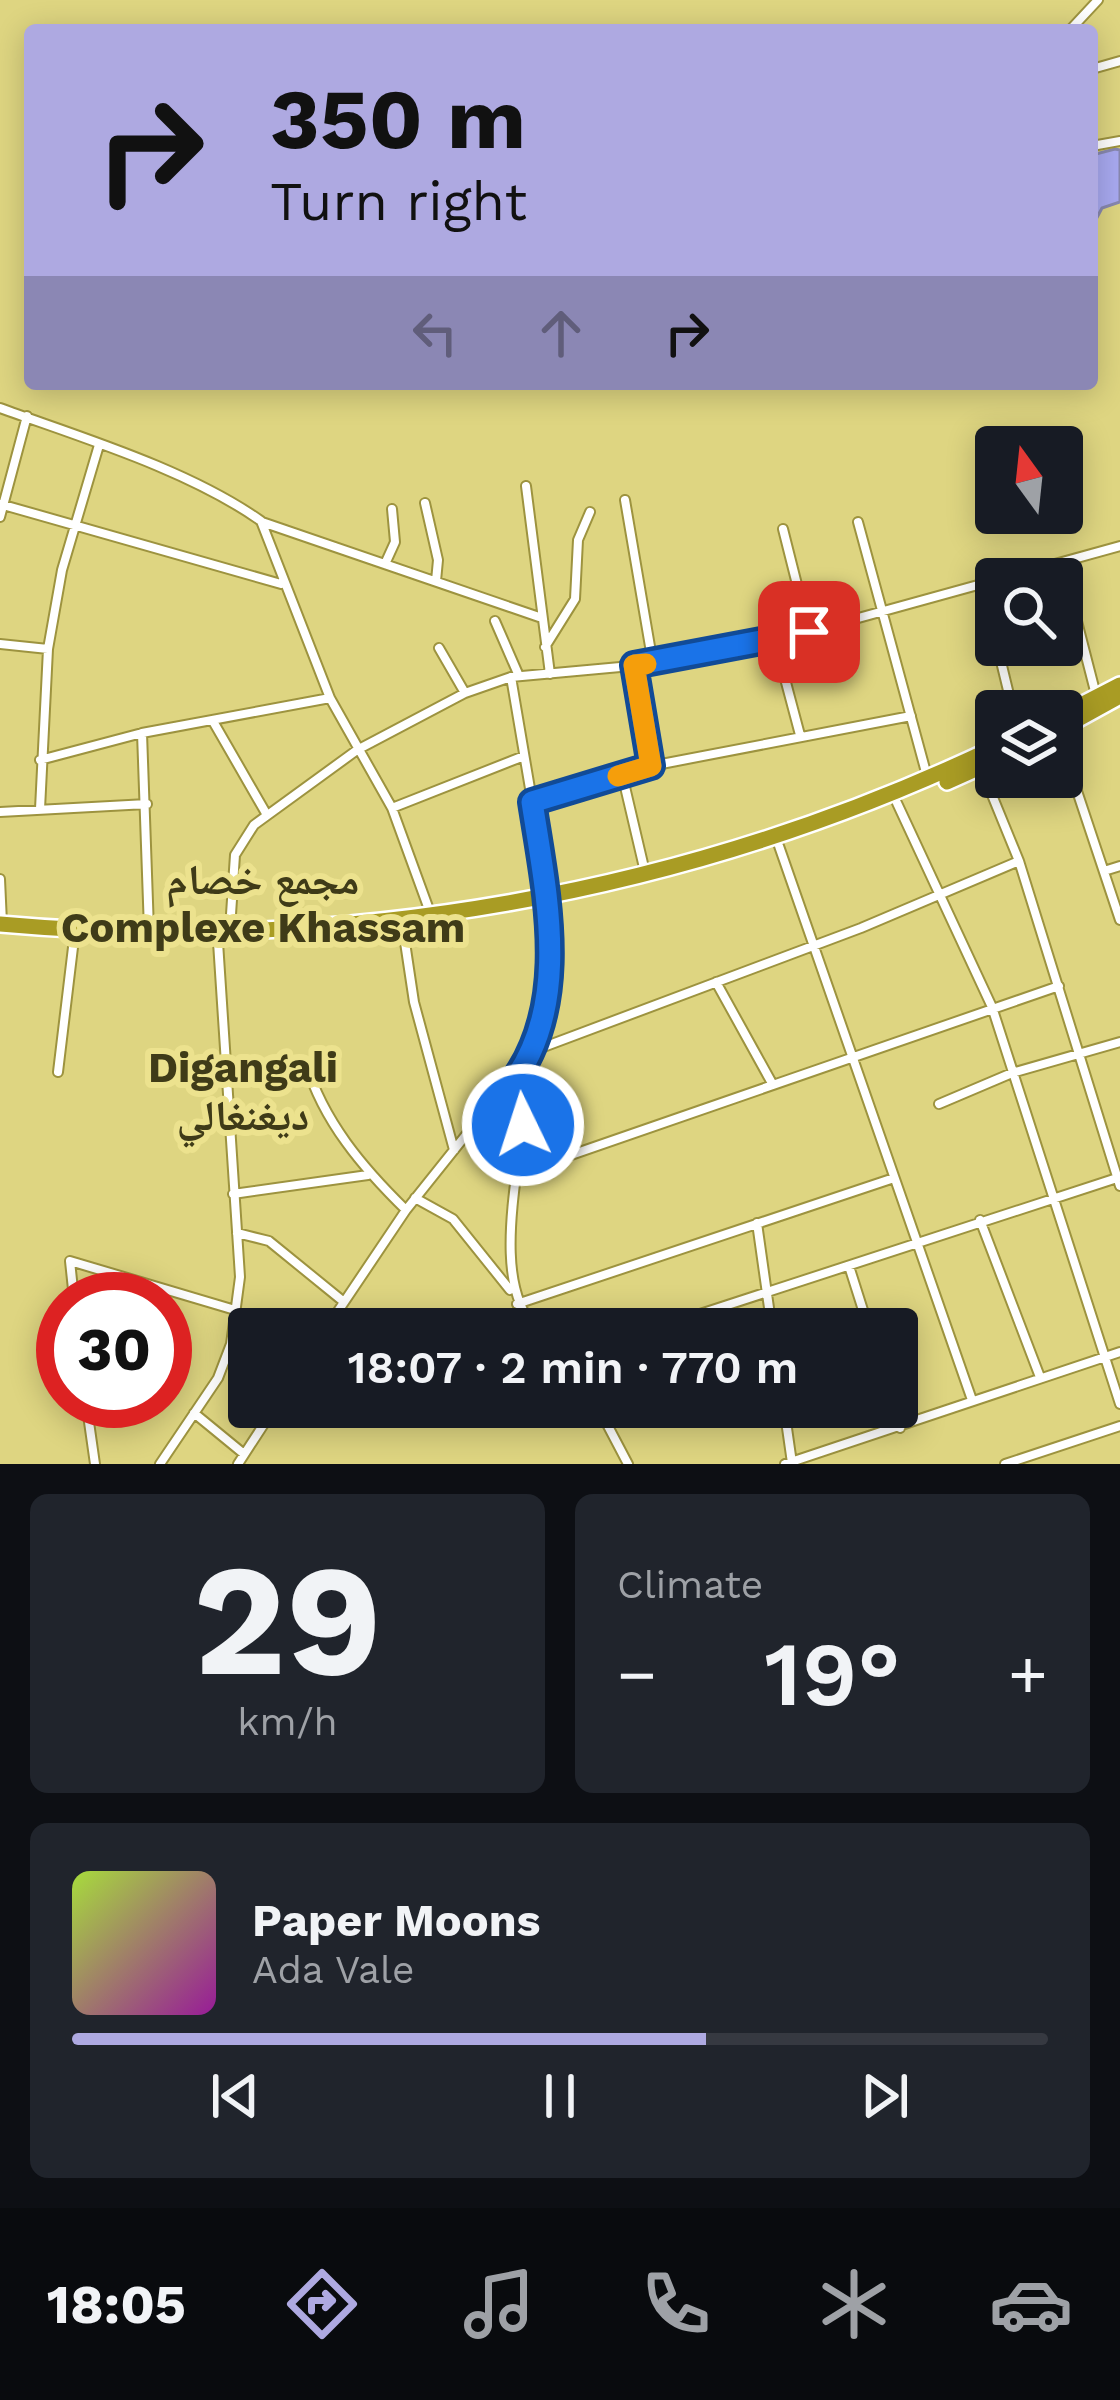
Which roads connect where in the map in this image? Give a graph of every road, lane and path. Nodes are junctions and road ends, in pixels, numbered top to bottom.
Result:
1 (1098, 0) edge
2 (1076, 24) edge
3 (0, 408) edge
4 (27, 416) junction
5 (99, 445) junction
6 (526, 486) dead end
7 (625, 500) dead end
8 (425, 503) dead end
9 (2, 504) edge
10 (392, 509) dead end
11 (590, 512) dead end
12 (0, 517) edge
13 (261, 521) junction
14 (75, 522) junction
15 (858, 523) dead end
16 (783, 529) dead end
17 (1120, 546) edge
18 (1076, 558) edge
19 (385, 564) junction
20 (436, 581) junction
21 (281, 584) junction
22 (975, 586) edge
23 (884, 612) junction
24 (539, 616) junction
25 (496, 621) dead end
26 (809, 632) junction
27 (775, 641) junction
28 (0, 644) edge
29 (1083, 644) edge
30 (439, 648) dead end
31 (48, 649) junction
32 (544, 649) junction
33 (653, 664) junction
34 (634, 665) junction
35 (550, 675) junction
36 (515, 677) junction
37 (1120, 685) edge
38 (465, 693) junction
39 (1120, 696) edge
40 (330, 698) junction
41 (1097, 698) junction
42 (1083, 705) edge
43 (910, 716) junction
44 (1083, 716) edge
45 (214, 723) junction
46 (142, 734) junction
47 (800, 735) junction
48 (357, 750) junction
49 (524, 756) junction
50 (975, 757) edge
51 (40, 760) junction
52 (651, 766) junction
53 (975, 769) edge
54 (622, 774) junction
55 (928, 780) junction
56 (999, 798) edge
57 (1079, 798) edge
58 (532, 802) junction
59 (897, 803) junction
60 (147, 804) junction
61 (392, 808) junction
62 (40, 809) junction
63 (0, 812) edge
64 (267, 815) junction
65 (779, 846) junction
66 (1019, 861) junction
67 (1120, 866) edge
68 (1104, 871) junction
69 (646, 874) junction
70 (0, 879) edge
71 (940, 896) junction
72 (549, 902) junction
73 (432, 916) junction
74 (1120, 920) edge
75 (1, 928) edge
76 (403, 929) junction
77 (149, 932) junction
78 (224, 936) junction
79 (74, 939) junction
80 (813, 946) junction
81 (716, 982) junction
82 (1059, 986) junction
83 (992, 1007) junction
84 (1120, 1042) edge
85 (533, 1051) junction
86 (1082, 1055) junction
87 (852, 1057) junction
88 (306, 1063) dead end
89 (58, 1072) dead end
90 (1012, 1073) junction
91 (773, 1085) junction
92 (509, 1087) junction
93 (939, 1104) dead end
94 (454, 1151) junction
95 (519, 1173) junction
96 (369, 1175) junction
97 (895, 1178) junction
98 (1119, 1182) edge
99 (233, 1194) junction
100 (415, 1198) junction
101 (1051, 1198) junction
102 (406, 1210) junction
103 (980, 1220) junction
104 (757, 1223) junction
105 (236, 1233) junction
106 (919, 1241) junction
107 (849, 1266) junction
108 (71, 1272) edge
109 (107, 1272) edge
110 (511, 1291) junction
111 (767, 1295) junction
112 (192, 1297) edge
113 (344, 1301) junction
114 (517, 1304) junction
115 (229, 1308) edge
116 (236, 1308) edge
117 (340, 1308) edge
118 (520, 1308) edge
119 (724, 1308) edge
120 (769, 1308) edge
121 (862, 1308) edge
122 (228, 1340) edge
123 (1120, 1352) edge
124 (1104, 1356) junction
125 (1040, 1377) junction
126 (972, 1400) junction
127 (1120, 1403) edge
128 (194, 1413) junction
129 (918, 1420) edge
130 (1120, 1426) edge
131 (90, 1428) edge
132 (261, 1428) edge
133 (609, 1428) edge
134 (786, 1428) edge
135 (897, 1428) edge
136 (244, 1454) junction
137 (790, 1463) edge
138 (95, 1464) edge
139 (160, 1464) edge
140 (238, 1464) edge
141 (628, 1464) edge
142 (1005, 1464) edge

1 - 2 street
3 - 4 street
4 - 5 street
4 - 9 street
5 - 13 street
5 - 14 street
6 - 24 street
7 - 33 street
8 - 20 street
9 - 12 street
9 - 14 street
10 - 19 street
11 - 32 street
13 - 19 street
13 - 21 street
14 - 21 street
14 - 31 street
15 - 23 street
16 - 26 street
17 - 18 street
19 - 20 street
20 - 24 street
21 - 40 street
22 - 23 street
23 - 26 street
23 - 43 street
24 - 32 street
25 - 36 street
26 - 27 street
27 - 33 street
27 - 47 street
28 - 31 street
29 - 41 street
30 - 38 street
31 - 51 street
32 - 35 street
33 - 34 street
34 - 35 street
34 - 52 street
35 - 36 street
36 - 38 street
36 - 49 street
37 - 41 highway
38 - 48 street
39 - 44 highway
40 - 45 street
40 - 48 street
41 - 42 highway
43 - 47 street
43 - 55 street
45 - 46 street
45 - 64 street
46 - 51 street
46 - 60 street
47 - 52 street
48 - 61 street
48 - 64 street
49 - 58 street
49 - 61 street
50 - 55 highway
51 - 62 street
52 - 54 street
53 - 59 highway
54 - 58 street
54 - 69 street
55 - 69 highway
56 - 66 street
57 - 68 street
58 - 72 street
59 - 65 highway
59 - 71 street
60 - 62 street
60 - 77 street
61 - 73 street
62 - 63 street
64 - 78 street
65 - 72 highway
65 - 80 street
66 - 71 street
66 - 82 street
67 - 68 street
68 - 74 street
69 - 72 highway
70 - 75 street
71 - 80 street
71 - 83 street
72 - 73 highway
72 - 76 highway
72 - 85 street
73 - 78 highway
75 - 77 highway
75 - 79 highway
76 - 78 highway
76 - 94 street
77 - 78 highway
78 - 79 highway
78 - 99 street
79 - 89 street
80 - 81 street
80 - 87 street
81 - 85 street
81 - 91 street
82 - 83 street
82 - 86 street
83 - 87 street
83 - 90 street
84 - 86 street
85 - 92 street
86 - 90 street
86 - 98 street
87 - 91 street
87 - 97 street
88 - 96 street
90 - 93 street
90 - 101 street
91 - 95 street
92 - 94 street
92 - 95 street
94 - 100 street
95 - 110 street
96 - 99 street
96 - 102 street
97 - 104 street
97 - 106 street
98 - 101 street
99 - 105 street
100 - 102 street
100 - 110 street
101 - 103 street
101 - 124 street
102 - 113 street
103 - 106 street
103 - 125 street
104 - 111 street
104 - 114 street
105 - 113 street
105 - 116 street
106 - 107 street
106 - 126 street
107 - 111 street
107 - 121 street
108 - 109 street
110 - 114 street
111 - 119 street
111 - 120 street
112 - 115 street
113 - 117 street
114 - 118 street
122 - 128 street
123 - 124 street
124 - 125 street
124 - 127 street
125 - 126 street
126 - 129 street
128 - 136 street
128 - 139 street
130 - 142 street
131 - 138 street
132 - 136 street
133 - 141 street
134 - 137 street
135 - 137 street
136 - 140 street

